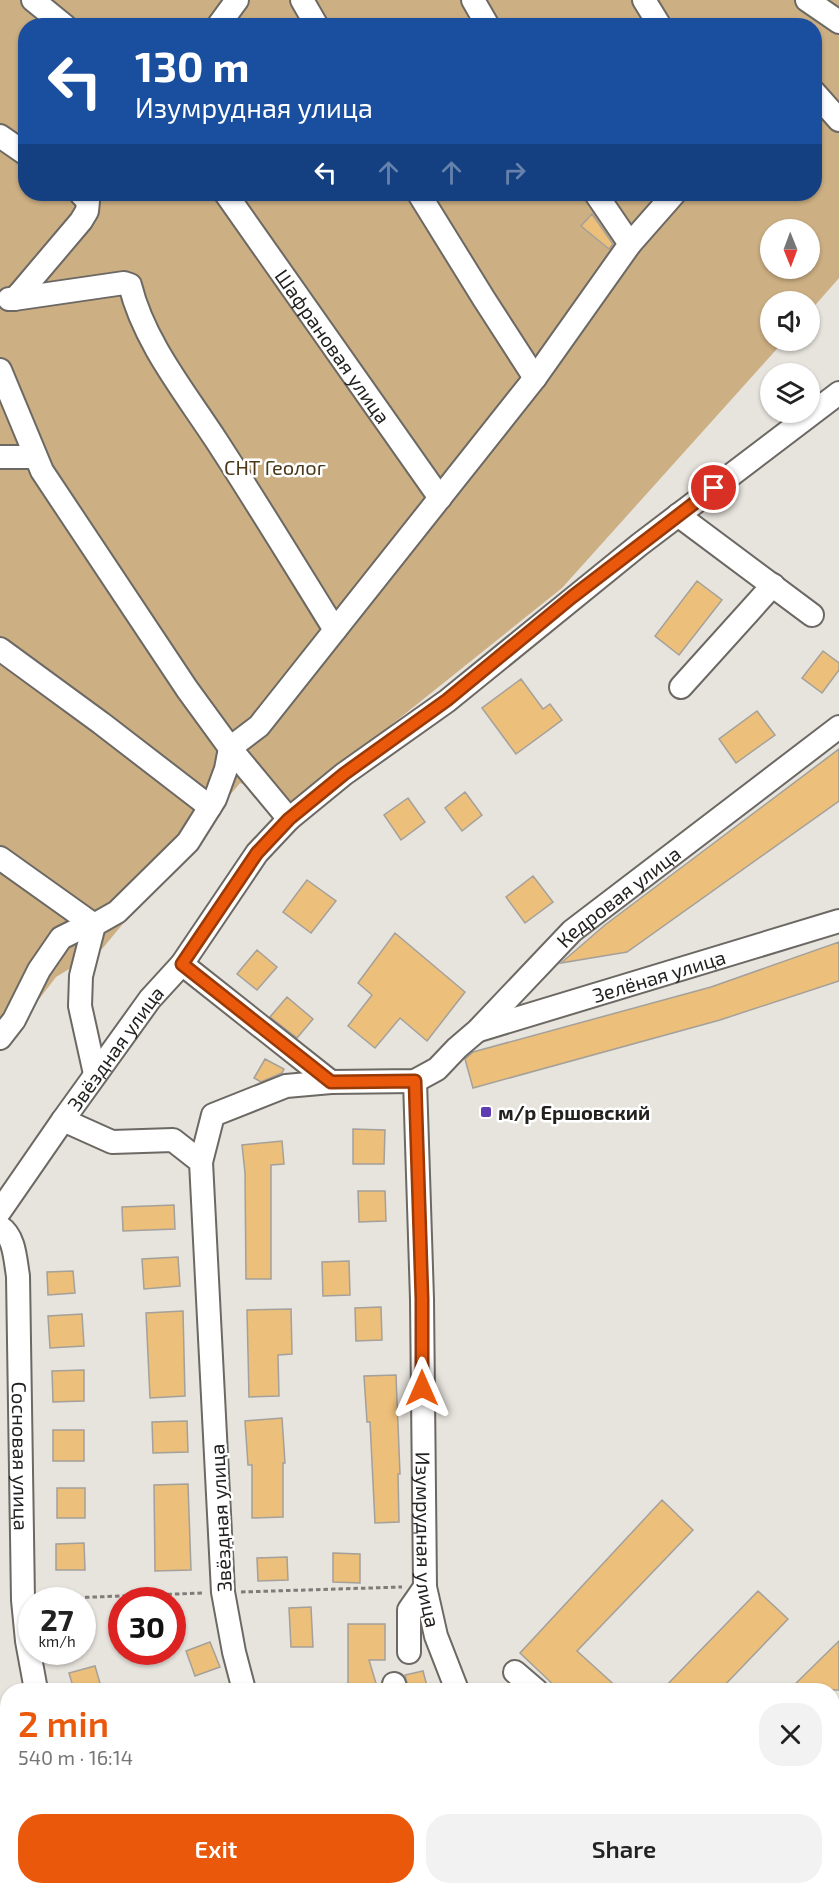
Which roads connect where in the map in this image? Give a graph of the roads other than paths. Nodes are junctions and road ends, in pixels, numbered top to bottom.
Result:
1 (33, 0) edge
2 (302, 0) edge
3 (473, 0) edge
4 (644, 0) edge
5 (55, 18) edge
6 (312, 18) edge
7 (483, 18) edge
8 (655, 18) edge
9 (822, 101) edge
10 (839, 120) edge
11 (0, 136) edge
12 (18, 148) edge
13 (88, 201) edge
14 (231, 201) edge
15 (423, 201) edge
16 (601, 201) edge
17 (668, 201) edge
18 (630, 244) junction
19 (7, 299) edge
20 (0, 370) edge
21 (535, 378) junction
22 (839, 393) edge
23 (0, 457) edge
24 (35, 457) junction
25 (440, 498) junction
26 (678, 515) junction
27 (773, 585) junction
28 (812, 615) dead end
29 (335, 630) junction
30 (0, 649) edge
31 (681, 687) dead end
32 (839, 727) edge
33 (230, 748) junction
34 (210, 807) junction
35 (289, 819) junction
36 (0, 858) edge
37 (839, 921) edge
38 (94, 925) junction
39 (182, 964) junction
40 (478, 1030) junction
41 (0, 1038) edge
42 (95, 1074) junction
43 (415, 1081) junction
44 (331, 1082) junction
45 (63, 1120) junction
46 (201, 1162) junction
47 (0, 1211) edge
48 (0, 1227) edge
49 (425, 1587) junction
50 (409, 1652) dead end
51 (515, 1672) dead end
52 (35, 1683) edge
53 (242, 1683) edge
54 (454, 1683) edge
55 (528, 1683) edge

1 - 5 street
2 - 6 street
3 - 7 street
4 - 8 street
9 - 10 street
11 - 12 street
13 - 19 street
14 - 25 street, Шафрановая улица
15 - 21 street
16 - 18 street
17 - 18 street
18 - 21 street
19 - 29 street
20 - 24 street
21 - 25 street
22 - 26 street, Звёздная улица
23 - 24 street
24 - 33 street
25 - 29 street
26 - 27 street
26 - 35 street, Звёздная улица
27 - 28 street
27 - 31 street
29 - 33 street
30 - 34 street
32 - 40 street, Кедровая улица
33 - 34 street
33 - 35 street
34 - 38 street
35 - 39 street, Звёздная улица
36 - 38 street
37 - 40 street, Зелёная улица
38 - 41 street
38 - 42 street
39 - 42 street, Звёздная улица
39 - 44 street
40 - 43 street, Кедровая улица
42 - 45 street, Звёздная улица
43 - 44 street
43 - 49 street, Изумрудная улица
44 - 46 street
45 - 46 street, Звёздная улица
45 - 47 street
46 - 53 street, Звёздная улица
48 - 52 street, Сосновая улица
49 - 50 street
49 - 54 street, Изумрудная улица
51 - 55 street

